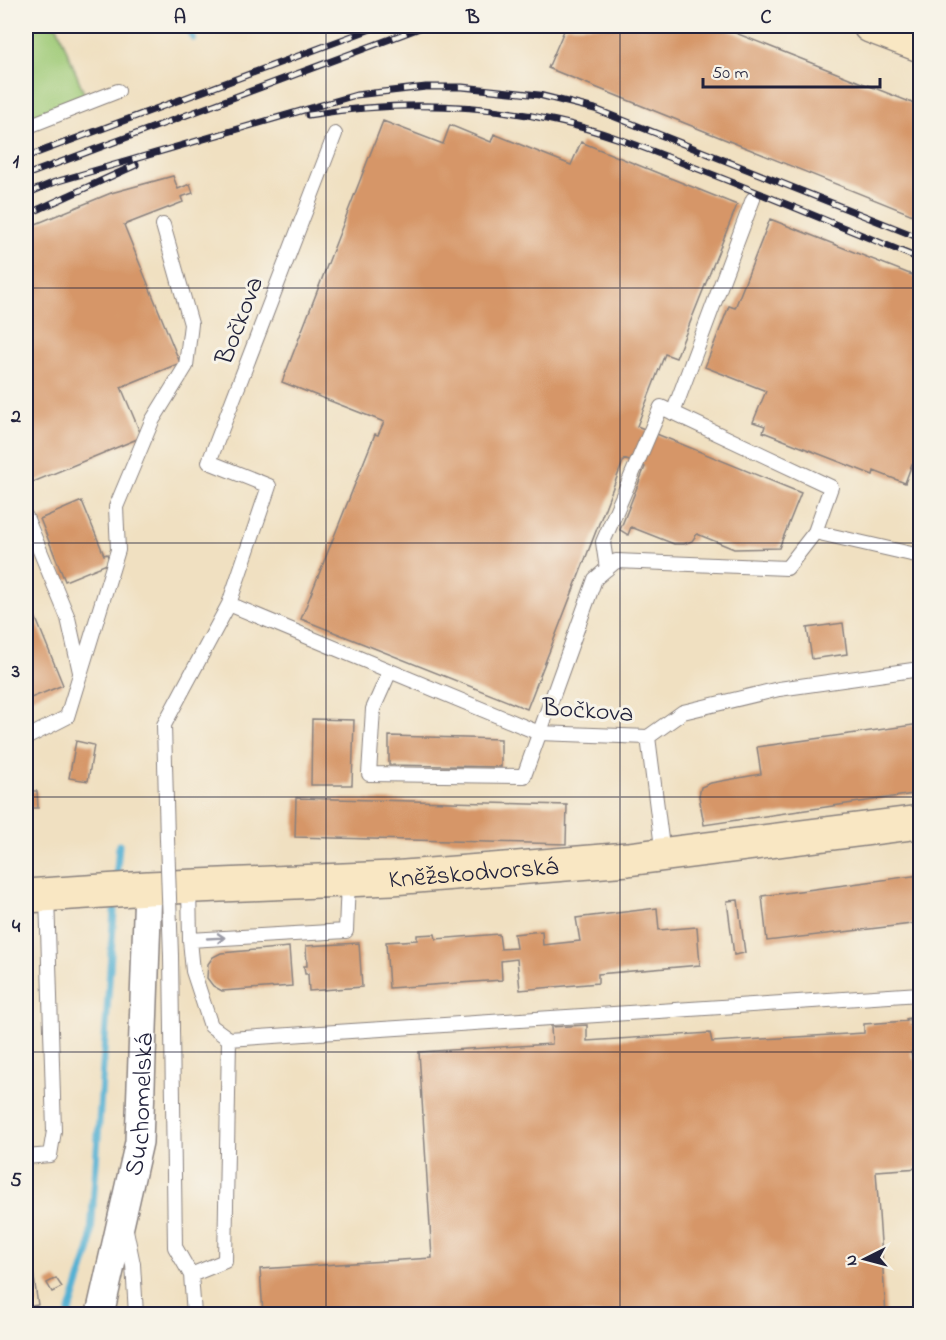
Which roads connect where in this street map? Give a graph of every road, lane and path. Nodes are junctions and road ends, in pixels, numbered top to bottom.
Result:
1 (870, 26) edge
2 (921, 45) edge
3 (118, 91) dead end
4 (26, 127) edge
5 (334, 135) dead end
6 (753, 199) dead end
7 (163, 225) dead end
8 (673, 413) junction
9 (26, 517) edge
10 (815, 532) junction
11 (921, 556) edge
12 (607, 569) junction
13 (229, 604) junction
14 (921, 669) edge
15 (390, 671) junction
16 (80, 674) junction
17 (539, 733) junction
18 (648, 737) junction
19 (26, 738) edge
20 (921, 822) edge
21 (663, 855) junction
22 (348, 880) junction
23 (189, 886) junction
24 (123, 890) junction
25 (37, 895) edge
26 (190, 940) junction
27 (921, 994) edge
28 (229, 1039) junction
29 (26, 1156) edge
30 (122, 1217) junction
31 (191, 1275) junction
32 (100, 1314) edge
33 (136, 1314) edge
34 (194, 1314) edge

1 - 2 street
3 - 4 lane
5 - 13 lane, Bočkova
6 - 8 lane
7 - 16 lane
8 - 10 lane
8 - 12 lane
9 - 16 lane
10 - 11 lane
10 - 12 lane
12 - 17 lane
13 - 15 lane, Bočkova
13 - 31 lane, bridge
14 - 18 lane, Bočkova
15 - 17 lane, Bočkova
15 - 17 lane
16 - 19 lane
17 - 18 lane, Bočkova
18 - 21 lane
20 - 21 street, Kněžskodvorská
21 - 22 street, Kněžskodvorská
22 - 23 street, Kněžskodvorská
26 -> 22 lane
23 - 24 street, Kněžskodvorská
23 - 26 lane
24 - 25 street, Kněžskodvorská
24 - 30 street, Suchomelská
25 - 29 lane
26 - 28 lane
27 - 28 lane
28 - 31 lane
30 - 32 street, Suchomelská
30 - 33 lane
31 - 34 lane

